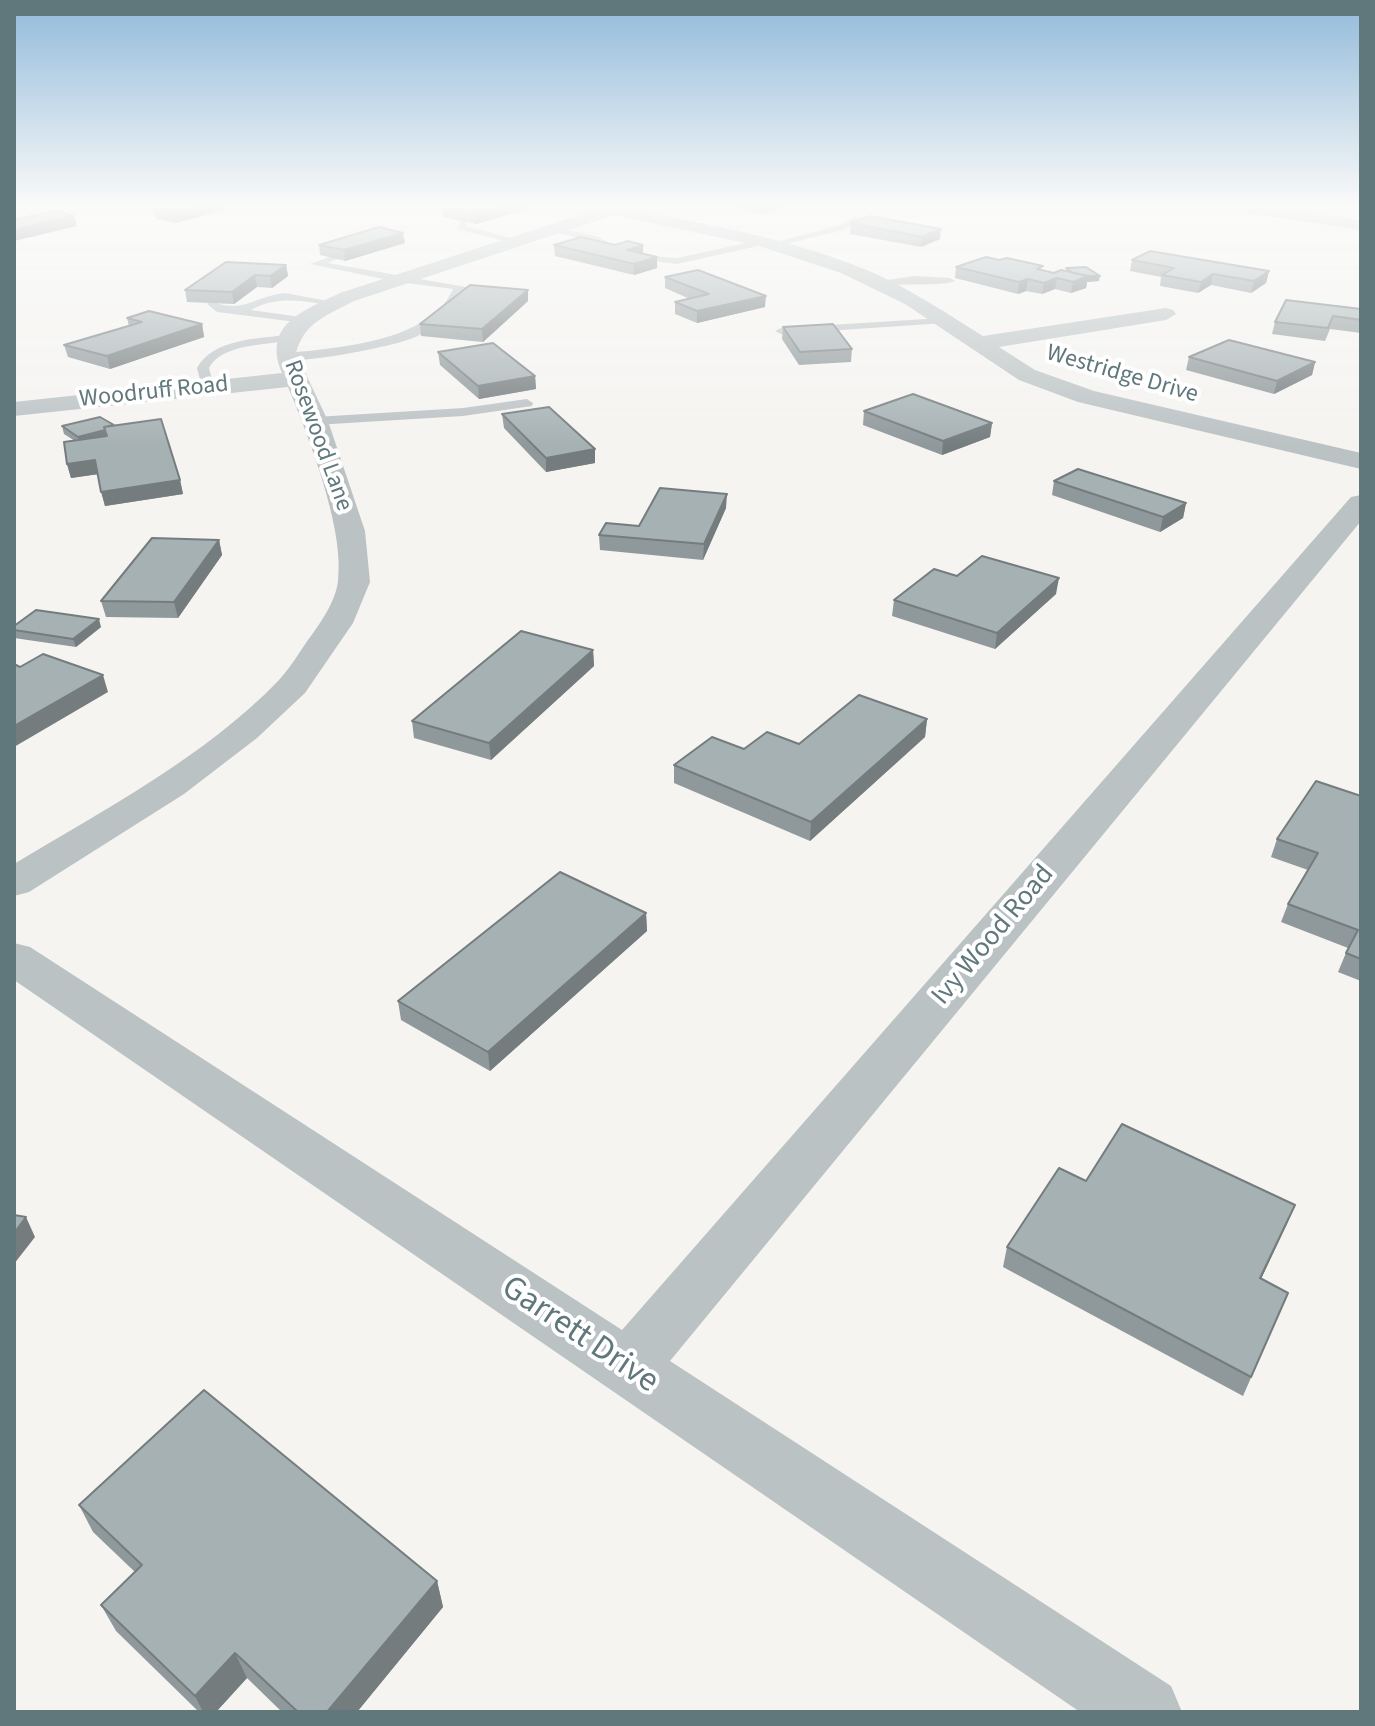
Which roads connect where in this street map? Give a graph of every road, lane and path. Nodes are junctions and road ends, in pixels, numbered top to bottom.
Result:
1 (380, 286) edge
2 (449, 286) edge
3 (884, 286) edge
4 (459, 287) junction
5 (486, 291) edge
6 (333, 303) junction
7 (212, 304) edge
8 (240, 312) junction
9 (1166, 314) dead end
10 (942, 321) junction
11 (781, 331) edge
12 (977, 344) junction
13 (293, 349) junction
14 (208, 387) junction
15 (527, 403) edge
16 (14, 409) edge
17 (315, 421) junction
18 (1361, 461) edge
19 (1361, 503) edge
20 (14, 883) edge
21 (14, 958) edge
22 (627, 1368) junction
23 (1145, 1712) edge

1 - 6 street, Rosewood Lane
2 - 4 lane
3 - 10 street, Westridge Drive
4 - 5 lane
4 - 13 lane
6 - 8 lane
6 - 13 street, Rosewood Lane
7 - 8 lane
8 - 13 lane
9 - 12 street
10 - 11 lane
10 - 12 street, Westridge Drive
12 - 18 street, Westridge Drive
13 - 14 street, Woodruff Road
13 - 14 lane
13 - 17 street, Rosewood Lane
14 - 16 street, Woodruff Road
15 - 17 lane
17 - 20 street, Rosewood Lane
19 - 22 street, Ivy Wood Road
21 - 22 street, Garrett Drive
22 - 23 street, Garrett Drive

